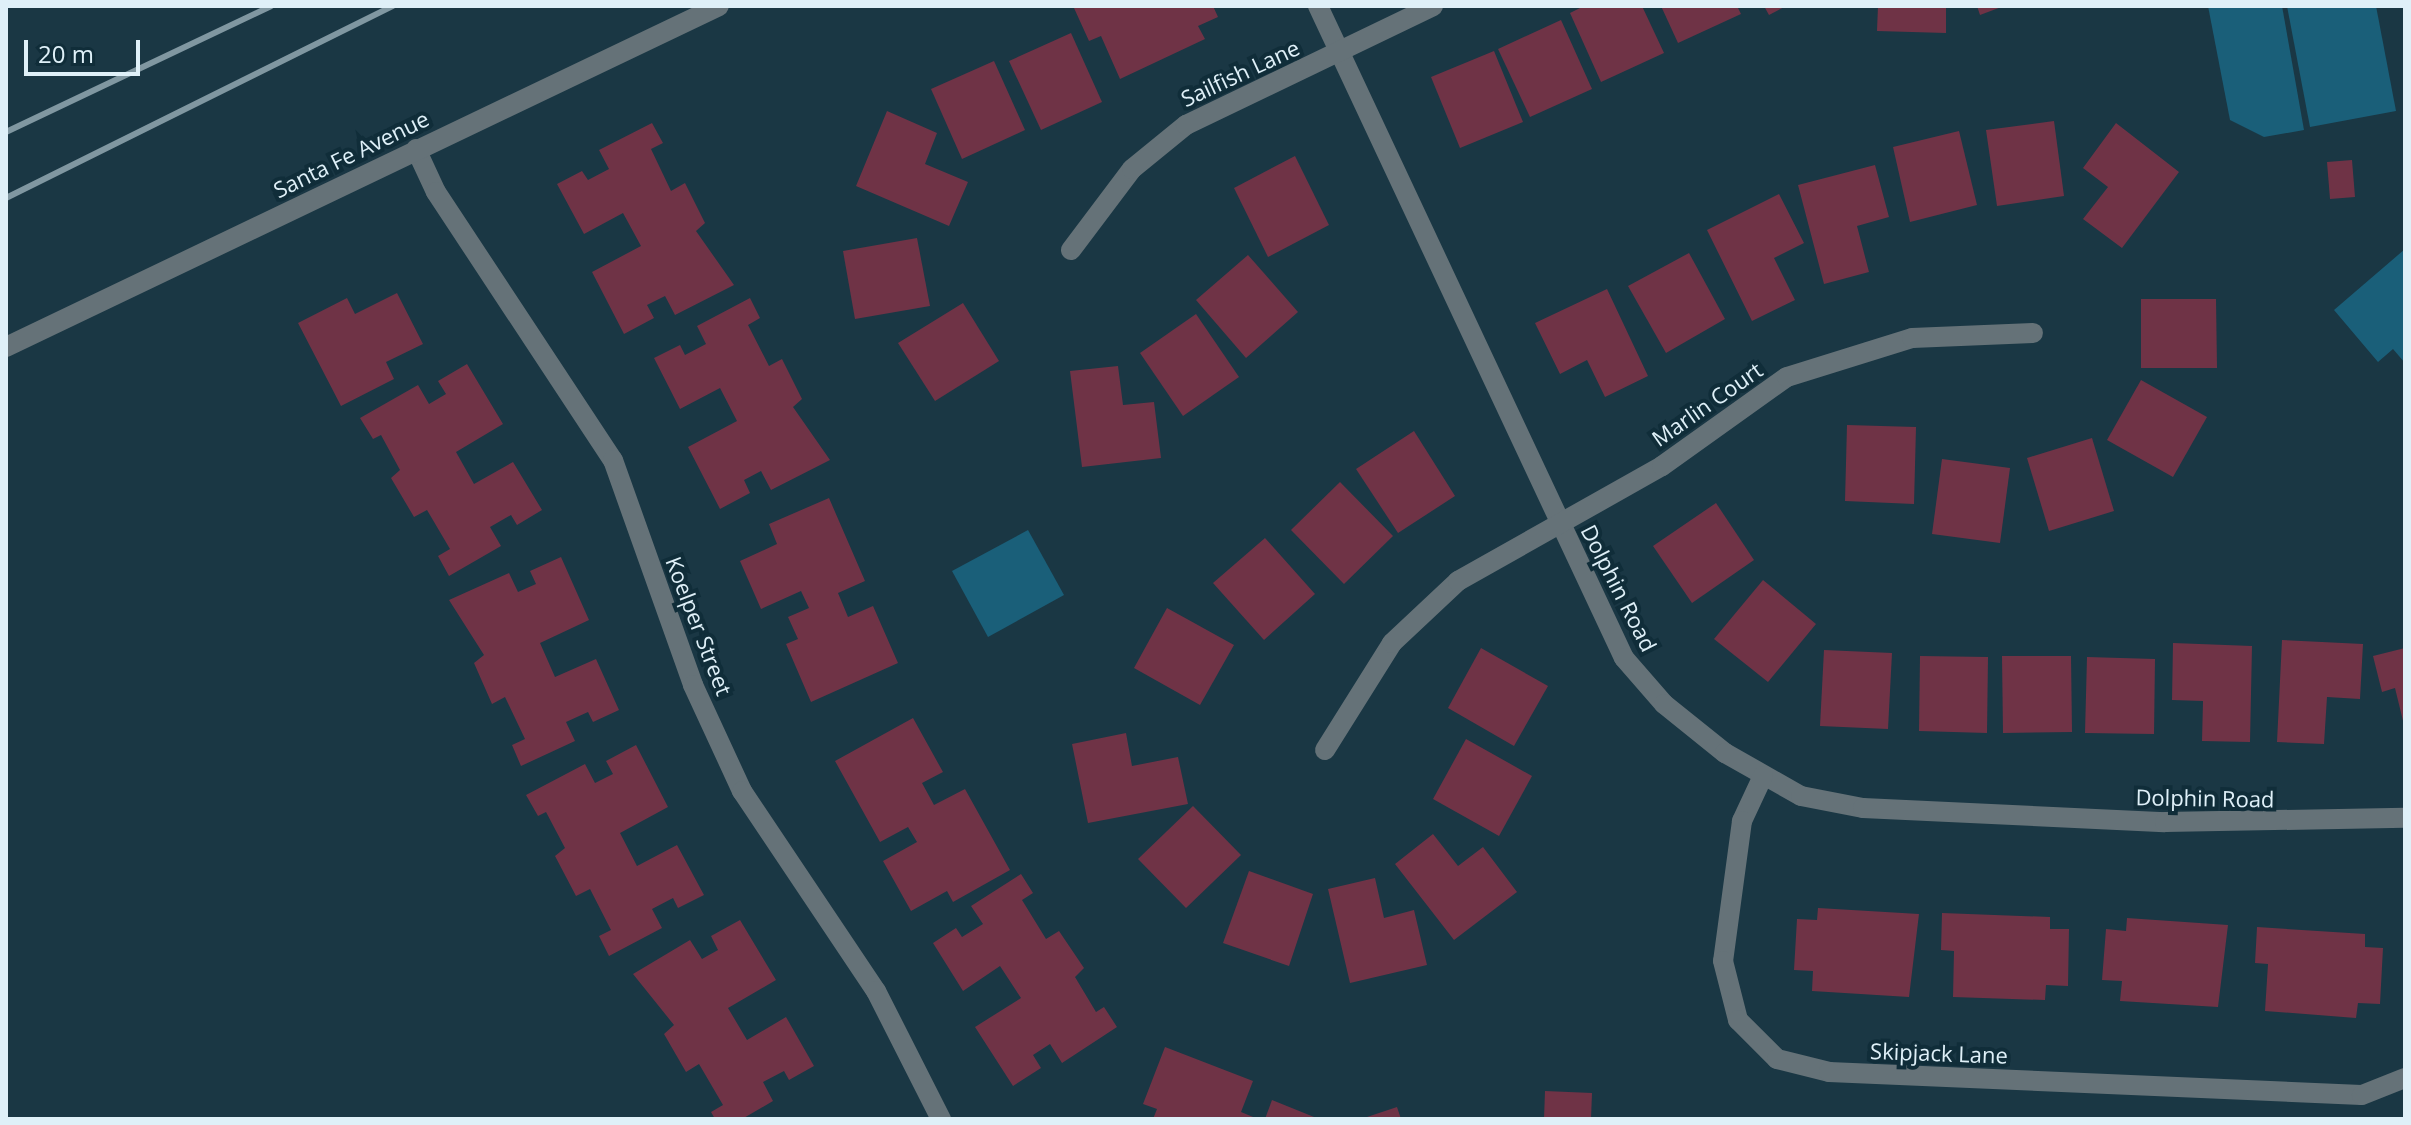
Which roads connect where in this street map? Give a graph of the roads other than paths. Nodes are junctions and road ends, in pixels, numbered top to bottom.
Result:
1 (719, 6) edge
2 (1318, 6) edge
3 (1433, 6) edge
4 (1340, 52) junction
5 (416, 149) junction
6 (1071, 250) dead end
7 (2033, 333) dead end
8 (6, 347) edge
9 (1560, 524) junction
10 (1325, 750) dead end
11 (1763, 776) junction
12 (2405, 818) edge
13 (2405, 1078) edge
14 (941, 1119) edge

1 - 5 street, Santa Fe Avenue
2 - 4 street, Dolphin Road
3 - 4 street, Sailfish Lane
4 - 6 street, Sailfish Lane
4 - 9 street, Dolphin Road
5 - 8 street, Santa Fe Avenue
5 - 14 street, Koelper Street
7 - 9 street, Marlin Court
9 - 10 street
9 - 11 street, Dolphin Road
11 - 12 street, Dolphin Road
11 - 13 street, Skipjack Lane

